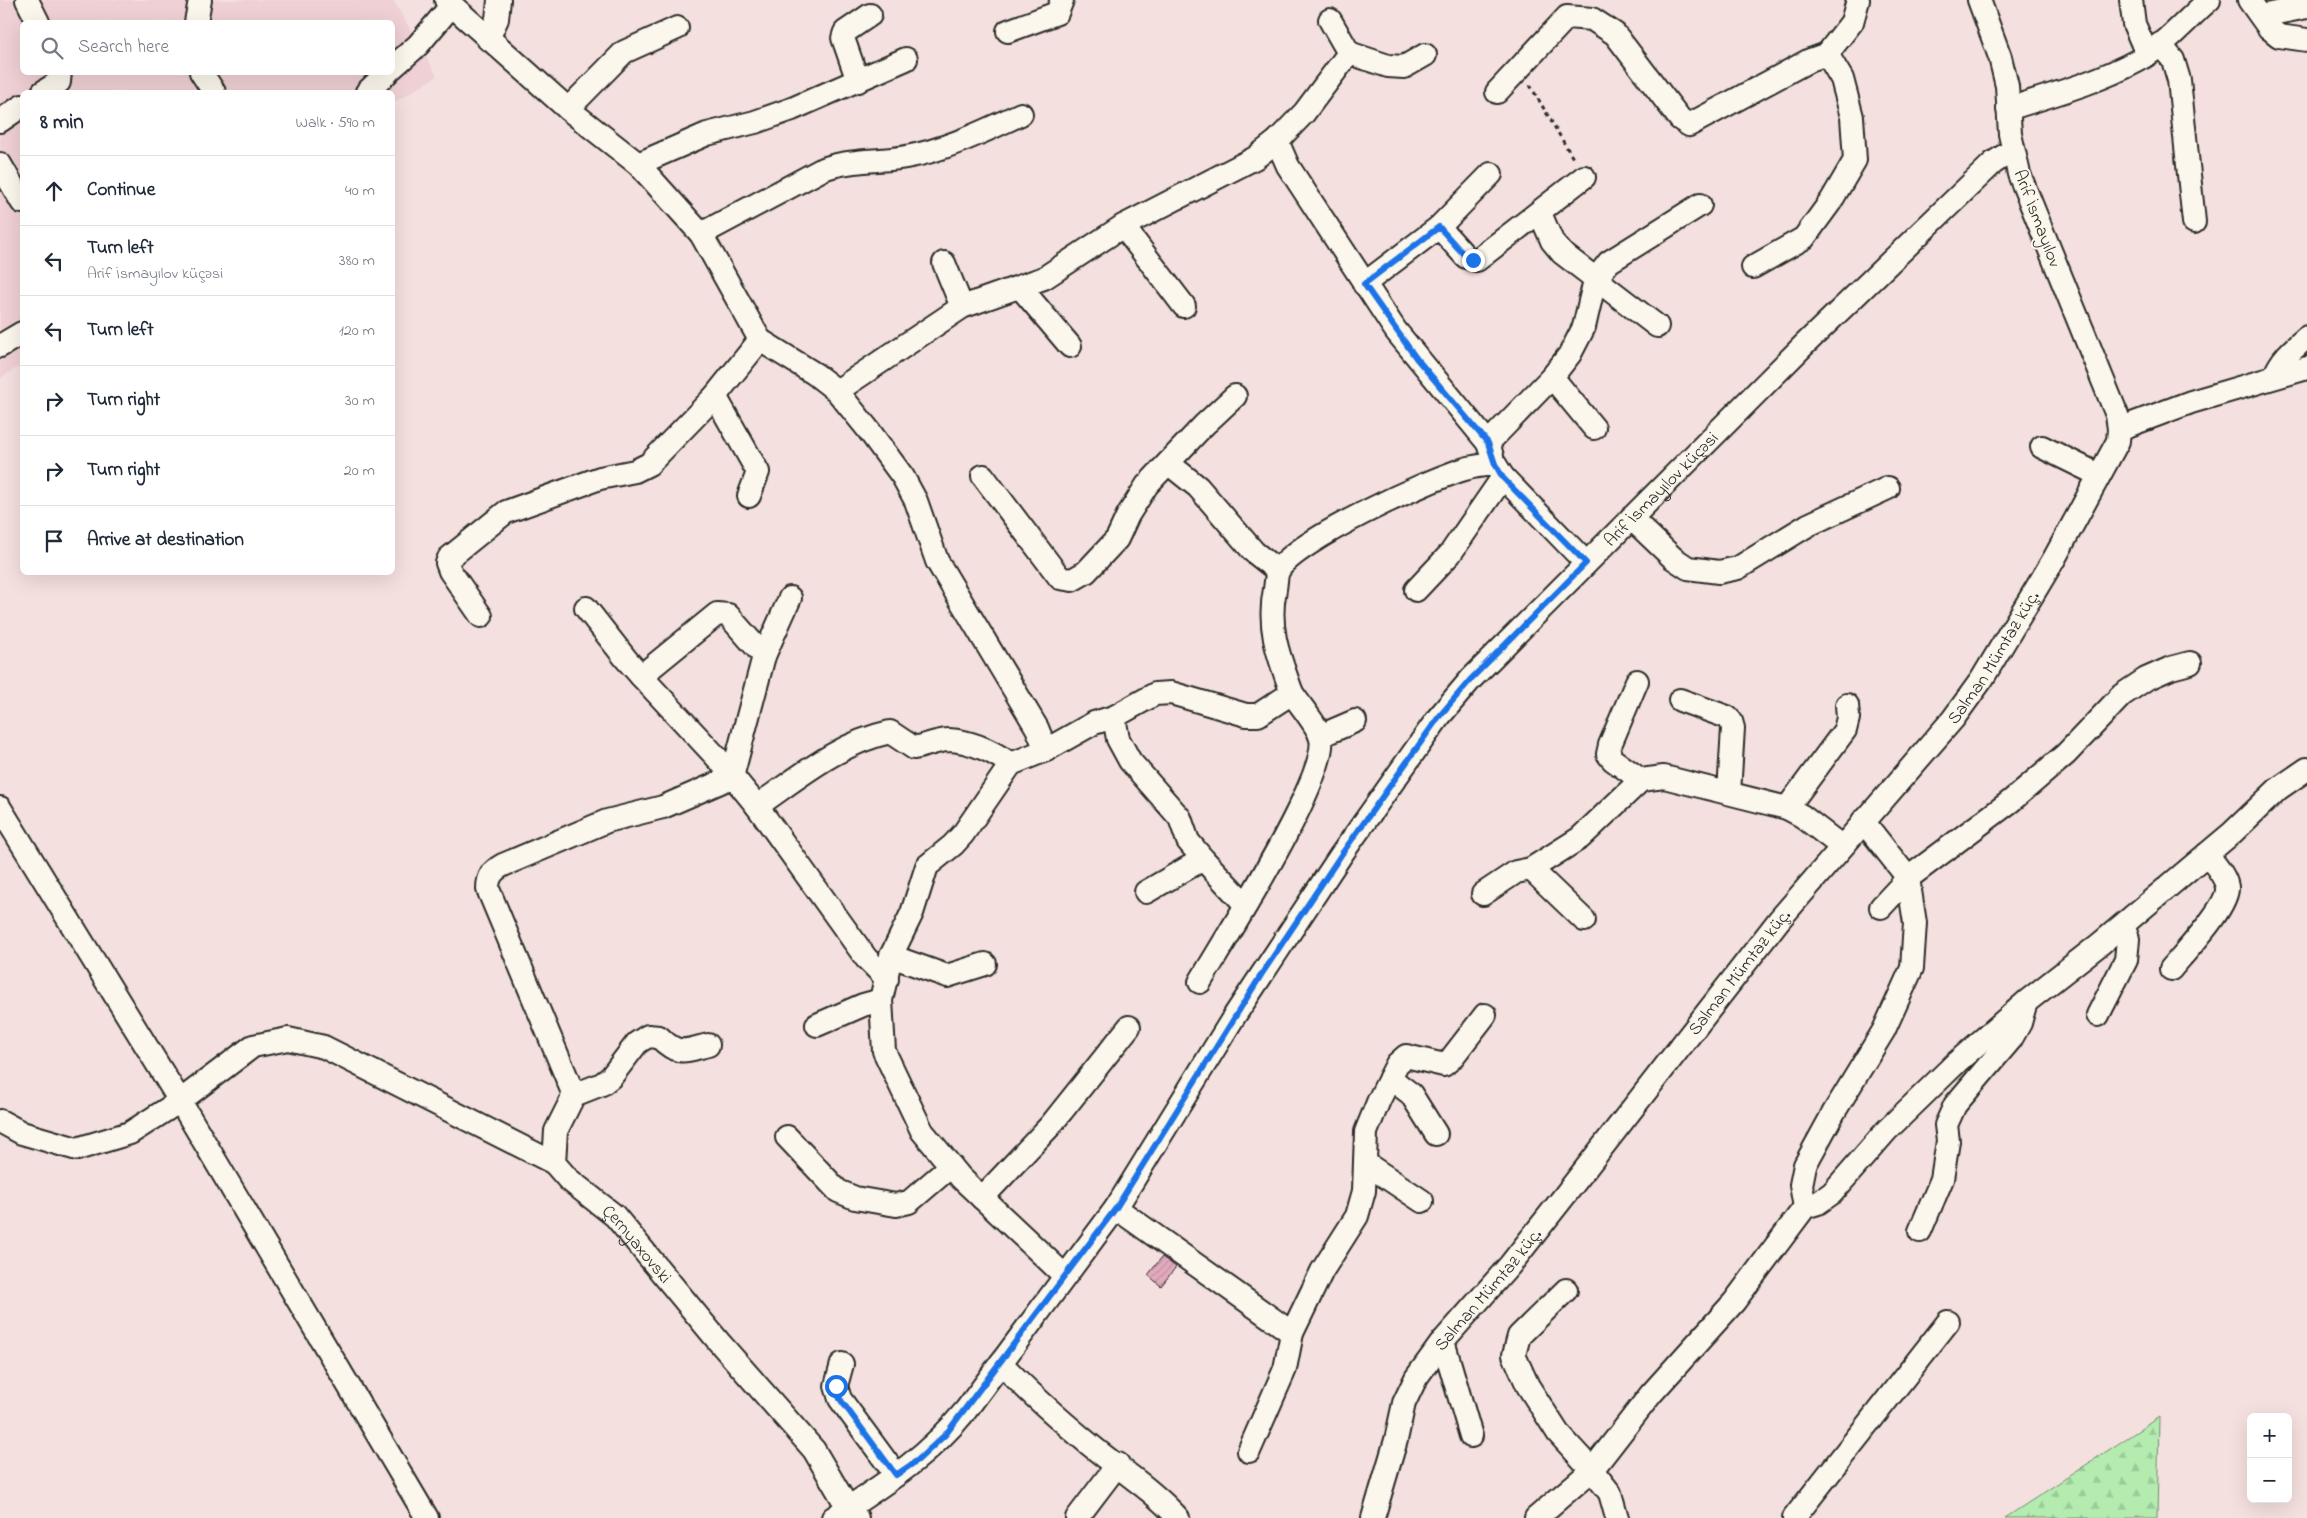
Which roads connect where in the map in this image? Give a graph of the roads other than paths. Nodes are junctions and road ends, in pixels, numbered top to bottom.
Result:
1 (27, 0) edge
2 (200, 0) edge
3 (499, 0) edge
4 (1062, 0) edge
5 (1858, 0) edge
6 (1979, 0) edge
7 (2131, 0) edge
8 (2210, 0) edge
9 (449, 3) edge
10 (2307, 7) edge
11 (2255, 8) edge
12 (1568, 9) edge
13 (870, 15) dead end
14 (37, 20) edge
15 (196, 20) edge
16 (1330, 20) dead end
17 (677, 28) dead end
18 (1008, 31) dead end
19 (488, 39) junction
20 (2307, 40) edge
21 (2153, 49) junction
22 (1349, 53) junction
23 (1827, 54) junction
24 (1425, 55) dead end
25 (906, 59) dead end
26 (395, 65) edge
27 (60, 75) edge
28 (203, 75) edge
29 (385, 75) edge
30 (858, 81) junction
31 (46, 90) edge
32 (213, 90) edge
33 (369, 90) edge
34 (1497, 92) dead end
35 (20, 107) edge
36 (568, 109) junction
37 (2008, 109) junction
38 (1021, 114) dead end
39 (0, 121) edge
40 (1277, 141) junction
41 (2013, 150) junction
42 (0, 164) edge
43 (638, 164) junction
44 (1491, 174) dead end
45 (1584, 177) road end
46 (20, 199) edge
47 (1700, 205) dead end
48 (1540, 213) junction
49 (2194, 222) dead end
50 (1124, 226) junction
51 (1439, 227) junction
52 (701, 234) junction
53 (944, 263) dead end
54 (1753, 267) dead end
55 (1595, 280) junction
56 (1364, 284) junction
57 (1020, 287) junction
58 (1184, 306) dead end
59 (962, 307) junction
60 (1657, 326) dead end
61 (20, 334) edge
62 (2307, 337) edge
63 (760, 340) junction
64 (0, 346) edge
65 (1070, 346) dead end
66 (2307, 368) edge
67 (1552, 376) junction
68 (2274, 377) junction
69 (837, 391) junction
70 (715, 396) junction
71 (1236, 396) dead end
72 (1594, 428) dead end
73 (2119, 429) junction
74 (2042, 447) dead end
75 (1495, 461) junction
76 (1168, 463) junction
77 (2098, 475) junction
78 (983, 476) dead end
79 (1888, 488) dead end
80 (750, 496) dead end
81 (1631, 518) junction
82 (1586, 563) junction
83 (1278, 571) junction
84 (1416, 590) dead end
85 (790, 598) dead end
86 (586, 608) dead end
87 (481, 616) dead end
88 (764, 656) junction
89 (2190, 663) dead end
90 (641, 676) junction
91 (1637, 681) dead end
92 (1292, 693) junction
93 (1680, 700) dead end
94 (1846, 705) dead end
95 (1114, 717) junction
96 (1355, 721) dead end
97 (1320, 736) junction
98 (1046, 750) junction
99 (1011, 764) junction
100 (2307, 769) edge
101 (732, 777) junction
102 (1641, 780) junction
103 (1729, 793) junction
104 (757, 806) junction
105 (0, 808) edge
106 (1787, 808) junction
107 (1864, 821) junction
108 (1841, 846) junction
109 (2207, 854) junction
110 (1202, 859) junction
111 (1531, 869) junction
112 (1908, 878) junction
113 (1146, 892) dead end
114 (1483, 894) dead end
115 (1246, 905) junction
116 (1881, 906) dead end
117 (1584, 920) dead end
118 (2123, 925) junction
119 (891, 956) junction
120 (985, 964) dead end
121 (2171, 969) dead end
122 (887, 979) junction
123 (1200, 982) dead end
124 (881, 1000) junction
125 (2026, 1002) junction
126 (1485, 1015) dead end
127 (2098, 1015) dead end
128 (817, 1025) dead end
129 (1130, 1027) dead end
130 (708, 1046) dead end
131 (1390, 1078) junction
132 (574, 1095) junction
133 (180, 1101) junction
134 (0, 1121) edge
135 (1436, 1134) dead end
136 (787, 1137) dead end
137 (554, 1163) junction
138 (1366, 1163) junction
139 (951, 1166) junction
140 (982, 1198) junction
141 (1422, 1201) dead end
142 (1804, 1207) junction
143 (1116, 1208) junction
144 (1920, 1231) dead end
145 (1065, 1276) junction
146 (1566, 1290) dead end
147 (1948, 1322) dead end
148 (1292, 1333) junction
149 (1443, 1341) junction
150 (1001, 1363) junction
151 (842, 1364) dead end
152 (1471, 1436) dead end
153 (1249, 1451) dead end
154 (1118, 1464) junction
155 (1592, 1470) junction
156 (896, 1475) junction
157 (846, 1515) edge
158 (427, 1518) edge
159 (1077, 1518) edge
160 (1178, 1518) edge
161 (1373, 1518) edge
162 (1536, 1518) edge
163 (1617, 1518) edge
164 (1794, 1518) edge

1 - 14 street
2 - 15 street
3 - 19 street
4 - 18 street
5 - 23 street
6 - 37 street, Arif İsmayılov
7 - 21 street
8 - 21 street
9 - 19 street
9 - 26 street
10 - 11 street
11 - 20 street
12 - 23 street
12 - 34 street
13 - 30 street
16 - 22 street
17 - 36 street
19 - 36 street
21 - 37 street
21 - 49 street
22 - 24 street
22 - 40 street
23 - 54 street
25 - 30 street
27 - 31 street
28 - 32 street
29 - 33 street
30 - 43 street
35 - 39 street
36 - 43 street
37 - 41 street, Arif İsmayılov
38 - 52 street
40 - 50 street
40 - 56 street
41 - 73 street, Arif İsmayılov
41 - 81 street, Arif İsmayılov küçəsi
42 - 46 street
43 - 52 street
44 - 51 street
45 - 48 street
47 - 55 street
48 - 51 street
48 - 55 street
50 - 57 street
50 - 58 street
51 - 56 street
52 - 63 street
53 - 59 street
55 - 60 street
55 - 67 street
56 - 75 street
57 - 59 street
57 - 65 street
59 - 69 street
61 - 64 street
62 - 68 street
63 - 69 street
63 - 70 street
66 - 68 street
67 - 72 street
67 - 75 street
68 - 73 street
69 - 98 street
70 - 80 street
70 - 87 street
71 - 76 street
73 - 77 street, Salman Mümtaz küç.
74 - 77 street
75 - 82 street
75 - 83 street
75 - 84 street
76 - 78 street
76 - 83 street
77 - 107 street, Salman Mümtaz küç.
79 - 81 street
81 - 82 street, Arif İsmayılov küçəsi
82 - 143 street, Arif İsmayılov küçəsi
83 - 92 street
85 - 88 street
86 - 90 street
88 - 90 street
88 - 101 street
89 - 112 street
90 - 101 street
91 - 102 street
92 - 95 street
92 - 97 street
93 - 103 street
94 - 106 street
95 - 98 street
95 - 110 street
96 - 97 street
97 - 115 street
98 - 99 street
99 - 104 street
99 - 119 street
100 - 109 street
101 - 104 street
101 - 132 street
102 - 103 street
102 - 111 street
103 - 106 street
104 - 122 street
105 - 133 street
106 - 108 street
107 - 108 street, Salman Mümtaz küç.
107 - 112 street
108 - 149 street, Salman Mümtaz küç.
109 - 118 street
109 - 121 street
110 - 113 street
110 - 115 street
111 - 114 street
111 - 117 street
112 - 116 street
112 - 142 street
115 - 123 street
118 - 125 street
118 - 127 street
119 - 120 street
119 - 122 street
122 - 124 street
124 - 128 street
124 - 139 street
125 - 142 street
125 - 144 street
126 - 131 street
129 - 140 street
130 - 132 street
131 - 135 street
131 - 138 street
132 - 137 street
133 - 134 street, Çernyaxovski
133 - 137 street, Çernyaxovski
133 - 158 street
136 - 139 street
137 - 157 street, Çernyaxovski
138 - 141 street
138 - 148 street
139 - 140 street
140 - 145 street
142 - 155 street
143 - 145 street, Arif İsmayılov küçəsi
143 - 148 street
145 - 150 street, Arif İsmayılov küçəsi
146 - 155 street
147 - 164 street
148 - 153 street
149 - 152 street
149 - 161 street, Salman Mümtaz küç.
150 - 154 street
150 - 156 street, Arif İsmayılov küçəsi
151 - 156 street
154 - 159 street
154 - 160 street
155 - 162 street
155 - 163 street
156 - 157 street, Arif İsmayılov küçəsi

